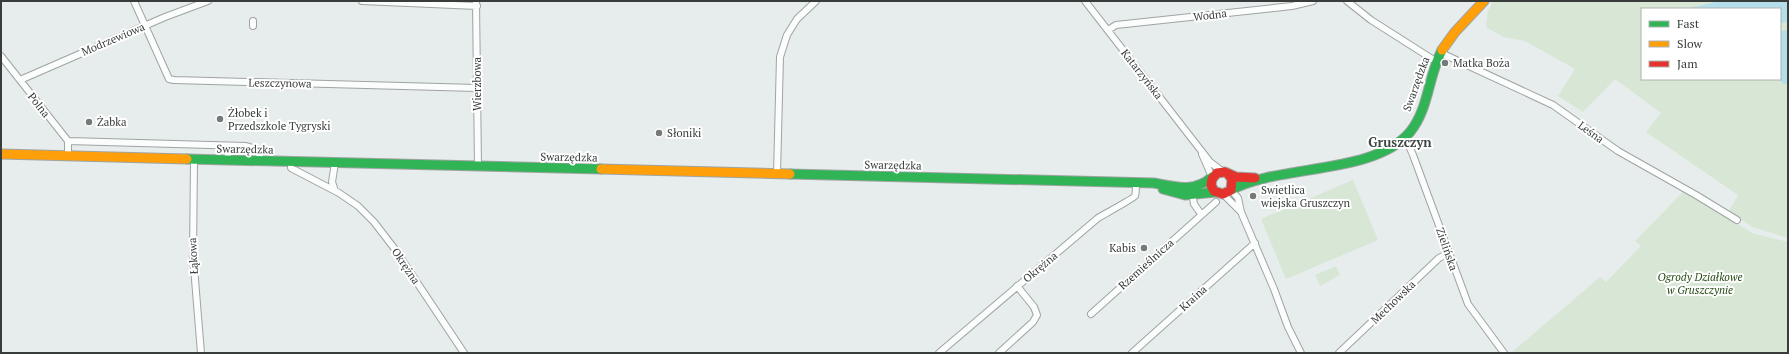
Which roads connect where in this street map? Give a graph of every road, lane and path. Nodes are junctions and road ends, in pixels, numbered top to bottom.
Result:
1 (134, 1) edge
2 (208, 1) edge
3 (362, 1) edge
4 (816, 1) edge
5 (1085, 1) edge
6 (1314, 1) edge
7 (1347, 1) edge
8 (1484, 1) edge
9 (476, 3) edge
10 (145, 25) junction
11 (1108, 30) junction
12 (1, 56) edge
13 (1439, 58) junction
14 (20, 80) junction
15 (477, 88) junction
16 (1405, 137) junction
17 (68, 141) junction
18 (228, 146) junction
19 (1199, 147) junction
20 (1, 154) edge
21 (68, 156) junction
22 (194, 160) junction
23 (228, 160) junction
24 (260, 161) junction
25 (291, 162) junction
26 (335, 163) junction
27 (478, 167) junction
28 (1225, 173) junction
29 (777, 174) junction
30 (1212, 177) junction
31 (1265, 178) junction
32 (1136, 183) junction
33 (336, 191) junction
34 (1192, 192) junction
35 (1221, 194) junction
36 (1241, 212) junction
37 (1201, 214) junction
38 (1737, 220) dead end
39 (1255, 243) junction
40 (1448, 253) junction
41 (1017, 286) junction
42 (1091, 314) dead end
43 (463, 352) edge
44 (201, 353) edge
45 (939, 353) edge
46 (999, 353) edge
47 (1132, 353) edge
48 (1301, 353) edge
49 (1339, 353) edge
50 (1504, 353) edge

1 - 10 street, Leszczynowa
2 - 10 street, Modrzewiowa
3 - 9 street
4 - 29 street
5 - 11 street, Katarzyńska
6 - 11 street, Wodna
7 - 13 street, Leśna
8 - 13 street, Swarzędzka
9 - 15 street, Wierzbowa
10 - 14 street, Modrzewiowa
10 - 15 street, Leszczynowa
11 - 19 street, Katarzyńska
12 - 14 street, Polna
13 - 16 street, Swarzędzka
13 - 38 street, Leśna
14 - 17 street, Polna
15 - 27 street, Wierzbowa
16 - 31 street, Swarzędzka
16 - 40 street, Zielińska
17 - 18 street
17 - 21 street
18 - 23 street
18 - 24 street
19 - 28 street, Katarzyńska
19 - 30 street, Katarzyńska
20 - 21 street, Swarzędzka
21 - 22 street, Swarzędzka
22 - 23 street, Swarzędzka
22 - 44 street, Łąkowa
23 - 24 street, Swarzędzka
24 - 25 street, Swarzędzka
25 - 26 street, Swarzędzka
25 - 33 street, Okrężna
26 - 27 street, Swarzędzka
26 - 33 street
27 - 29 street, Swarzędzka
28 - 30 street
28 - 31 street, Swarzędzka
28 - 35 street
29 - 32 street, Swarzędzka
30 - 34 street
30 - 35 street
31 - 35 street, Swarzędzka
32 - 34 street, Swarzędzka
32 - 41 street, Okrężna
33 - 43 street, Okrężna
34 - 35 street, Swarzędzka
34 - 37 street
35 - 36 street
35 - 36 street
35 - 37 street, Rzemieślnicza
36 - 39 street
37 - 42 street, Rzemieślnicza
39 - 47 street, Kraina
39 - 48 street
40 - 49 street, Mechowska
40 - 50 street, Zielińska
41 - 45 street, Okrężna
41 - 46 street

